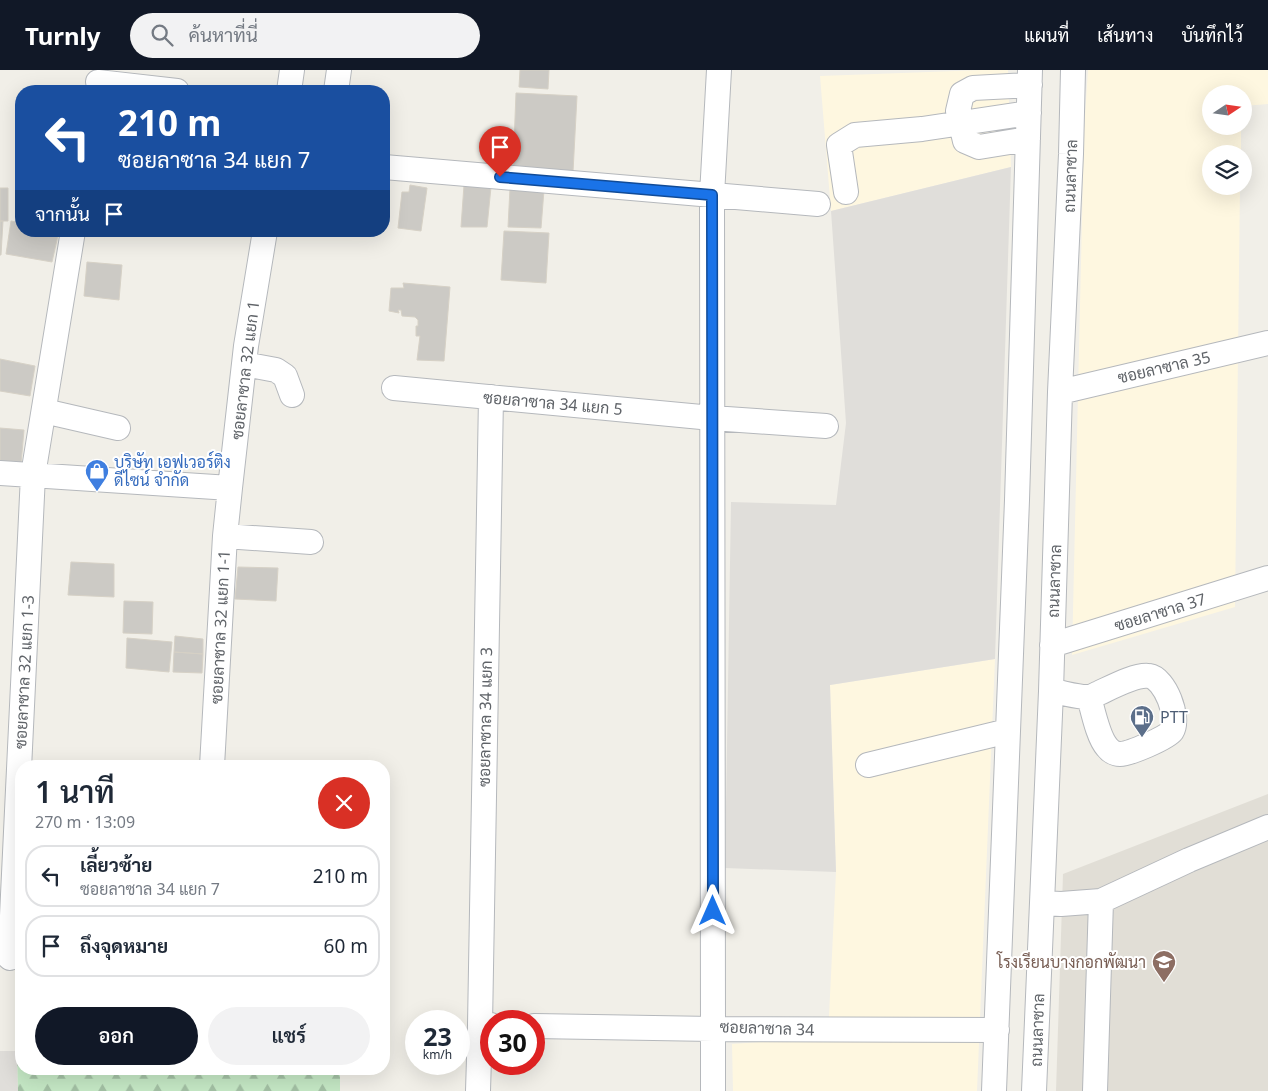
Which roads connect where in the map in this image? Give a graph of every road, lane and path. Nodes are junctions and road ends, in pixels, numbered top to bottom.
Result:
1 (292, 70) edge
2 (339, 70) edge
3 (719, 70) edge
4 (1073, 70) edge
5 (1030, 77) edge
6 (98, 81) edge
7 (130, 85) edge
8 (289, 85) edge
9 (337, 85) edge
10 (1029, 113) junction
11 (960, 123) junction
12 (1028, 139) junction
13 (390, 168) edge
14 (846, 192) dead end
15 (712, 195) junction
16 (818, 204) dead end
17 (72, 237) edge
18 (264, 237) edge
19 (1268, 343) edge
20 (244, 364) junction
21 (394, 388) dead end
22 (1060, 392) junction
23 (292, 395) dead end
24 (491, 397) junction
25 (44, 411) junction
26 (712, 418) junction
27 (826, 426) dead end
28 (118, 428) dead end
29 (0, 473) edge
30 (33, 475) junction
31 (230, 488) junction
32 (226, 536) junction
33 (311, 542) dead end
34 (1268, 578) edge
35 (1052, 645) junction
36 (1051, 691) junction
37 (1089, 697) dead end
38 (1008, 731) junction
39 (19, 760) edge
40 (212, 760) edge
41 (868, 765) dead end
42 (1268, 827) edge
43 (15, 853) edge
44 (1101, 901) junction
45 (1042, 903) junction
46 (10, 958) dead end
47 (486, 1010) edge
48 (545, 1026) edge
49 (713, 1029) junction
50 (997, 1030) junction
51 (480, 1074) edge
52 (478, 1091) edge
53 (713, 1091) edge
54 (994, 1091) edge
55 (1034, 1091) edge
56 (1095, 1091) edge

1 - 8 street
2 - 9 street
3 - 15 street, ซอยลาซาล 34
4 - 22 street, ถนนลาซาล
5 - 10 street
5 - 11 street
6 - 7 street
10 - 11 street
10 - 12 street
11 - 12 street
11 - 14 street
12 - 38 street
13 - 15 street
15 - 16 street
15 - 26 street, ซอยลาซาล 34
17 - 25 street, ซอยลาซาล 32 แยก 1-3
18 - 20 street, ซอยลาซาล 32 แยก 1
19 - 22 street, ซอยลาซาล 35
20 - 23 street
20 - 31 street, ซอยลาซาล 32 แยก 1
21 - 24 street, ซอยลาซาล 34 แยก 5
22 - 35 street, ถนนลาซาล
24 - 26 street, ซอยลาซาล 34 แยก 5
24 - 47 street, ซอยลาซาล 34 แยก 3
25 - 28 street
25 - 30 street, ซอยลาซาล 32 แยก 1-3
26 - 27 street, ซอยลาซาล 34 แยก 5
26 - 49 street, ซอยลาซาล 34
29 - 30 street
30 - 31 street
30 - 39 street, ซอยลาซาล 32 แยก 1-3
31 - 32 street, ซอยลาซาล 32 แยก 1-1
32 - 33 street
32 - 40 street, ซอยลาซาล 32 แยก 1-1
34 - 35 street, ซอยลาซาล 37
35 - 36 street, ถนนลาซาล
36 - 37 street
36 - 45 street, ถนนลาซาล
38 - 41 street
38 - 50 street
42 - 44 street
43 - 46 street, ซอยลาซาล 32 แยก 1-3
44 - 45 street
44 - 56 street
45 - 55 street, ถนนลาซาล
48 - 49 street
49 - 50 street, ซอยลาซาล 34
49 - 53 street
50 - 54 street
51 - 52 street, ซอยลาซาล 34 แยก 3

